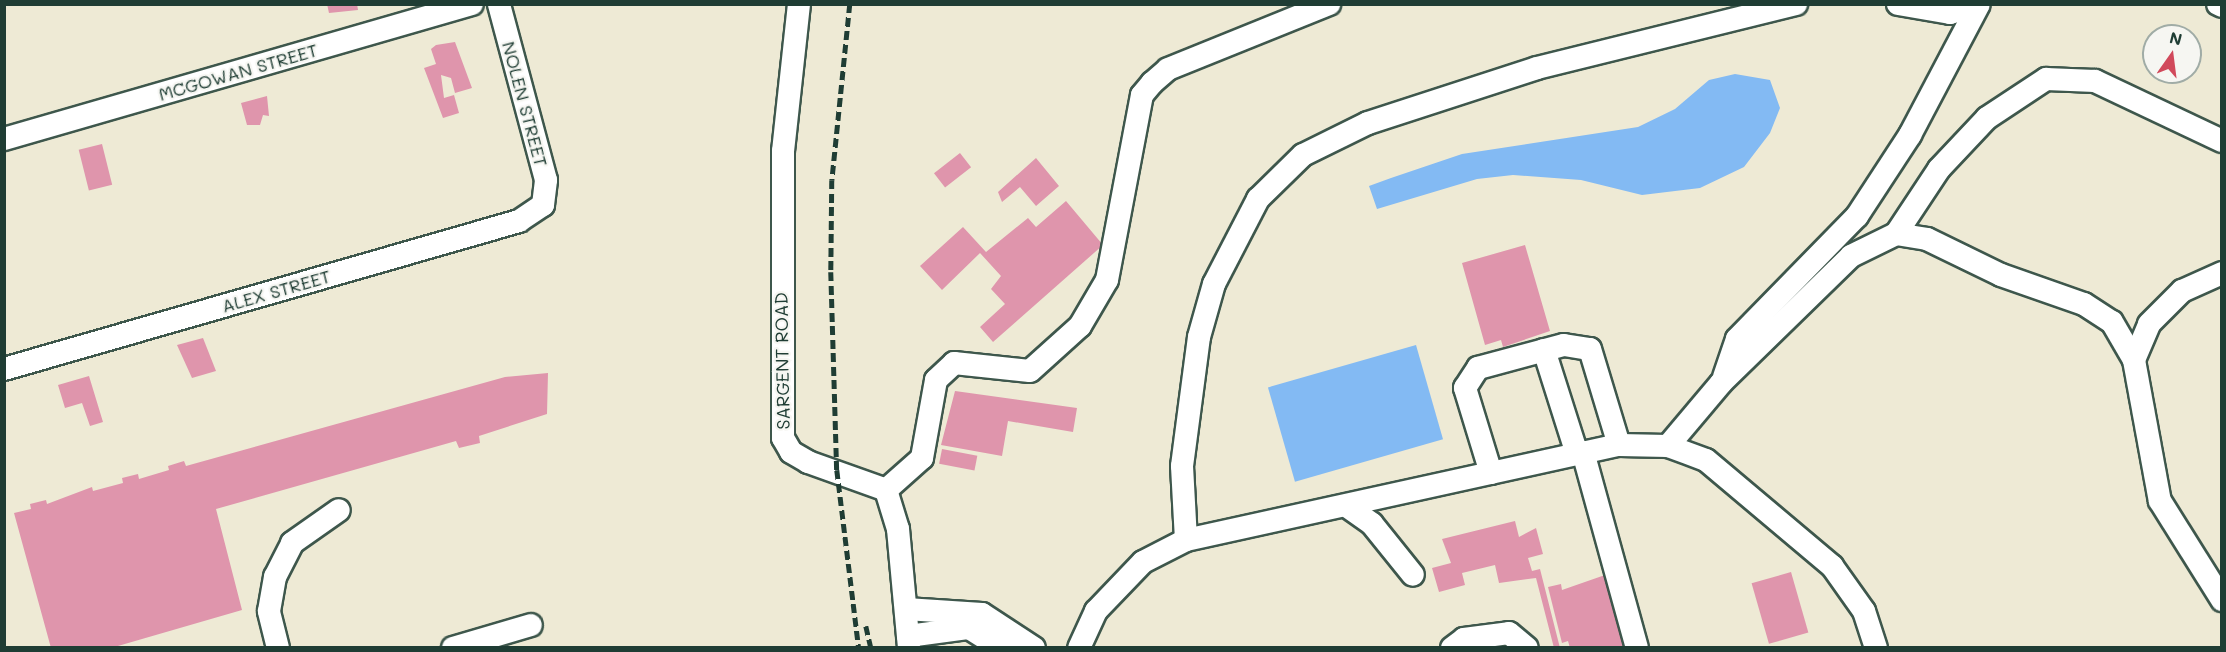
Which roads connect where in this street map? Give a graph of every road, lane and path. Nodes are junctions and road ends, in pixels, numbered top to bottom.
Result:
1 (472, 4) edge
2 (499, 4) edge
3 (799, 4) edge
4 (1329, 4) edge
5 (1796, 4) edge
6 (1898, 4) edge
7 (1978, 5) edge
8 (4, 139) edge
9 (2222, 141) edge
10 (543, 205) joint
11 (1896, 234) junction
12 (2222, 273) edge
13 (1544, 350) junction
14 (2134, 360) junction
15 (4, 369) edge
16 (1722, 383) junction
17 (1619, 445) junction
18 (1668, 446) junction
19 (1580, 453) junction
20 (1491, 473) junction
21 (886, 490) junction
22 (1348, 507) junction
23 (339, 510) dead end
24 (1186, 540) junction
25 (1413, 575) dead end
26 (2222, 600) edge
27 (906, 609) junction
28 (531, 625) dead end
29 (909, 642) edge
30 (278, 648) edge
31 (453, 648) edge
32 (1001, 648) edge
33 (1034, 648) edge
34 (1079, 648) edge
35 (1452, 648) edge
36 (1527, 648) edge
37 (1637, 648) edge
38 (1876, 648) edge

1 - 8 street, MCGOWAN STREET
2 - 10 street, NOLEN STREET
3 - 21 street, SARGENT ROAD
4 - 21 street
5 - 24 street
6 - 7 street
7 - 16 street
9 - 11 street
10 - 15 street, ALEX STREET
11 - 14 street
11 - 16 street
12 - 14 street
13 - 17 street
13 - 19 street
13 - 20 street
14 - 26 street
16 - 18 street
17 - 18 street
17 - 19 street
18 - 38 street
19 - 20 street
19 - 37 street
20 - 22 street
21 - 27 street
22 - 24 street
22 - 25 street
23 - 30 street
24 - 34 street
27 - 29 street
27 - 33 street
28 - 31 street
29 - 32 street
35 - 36 street

